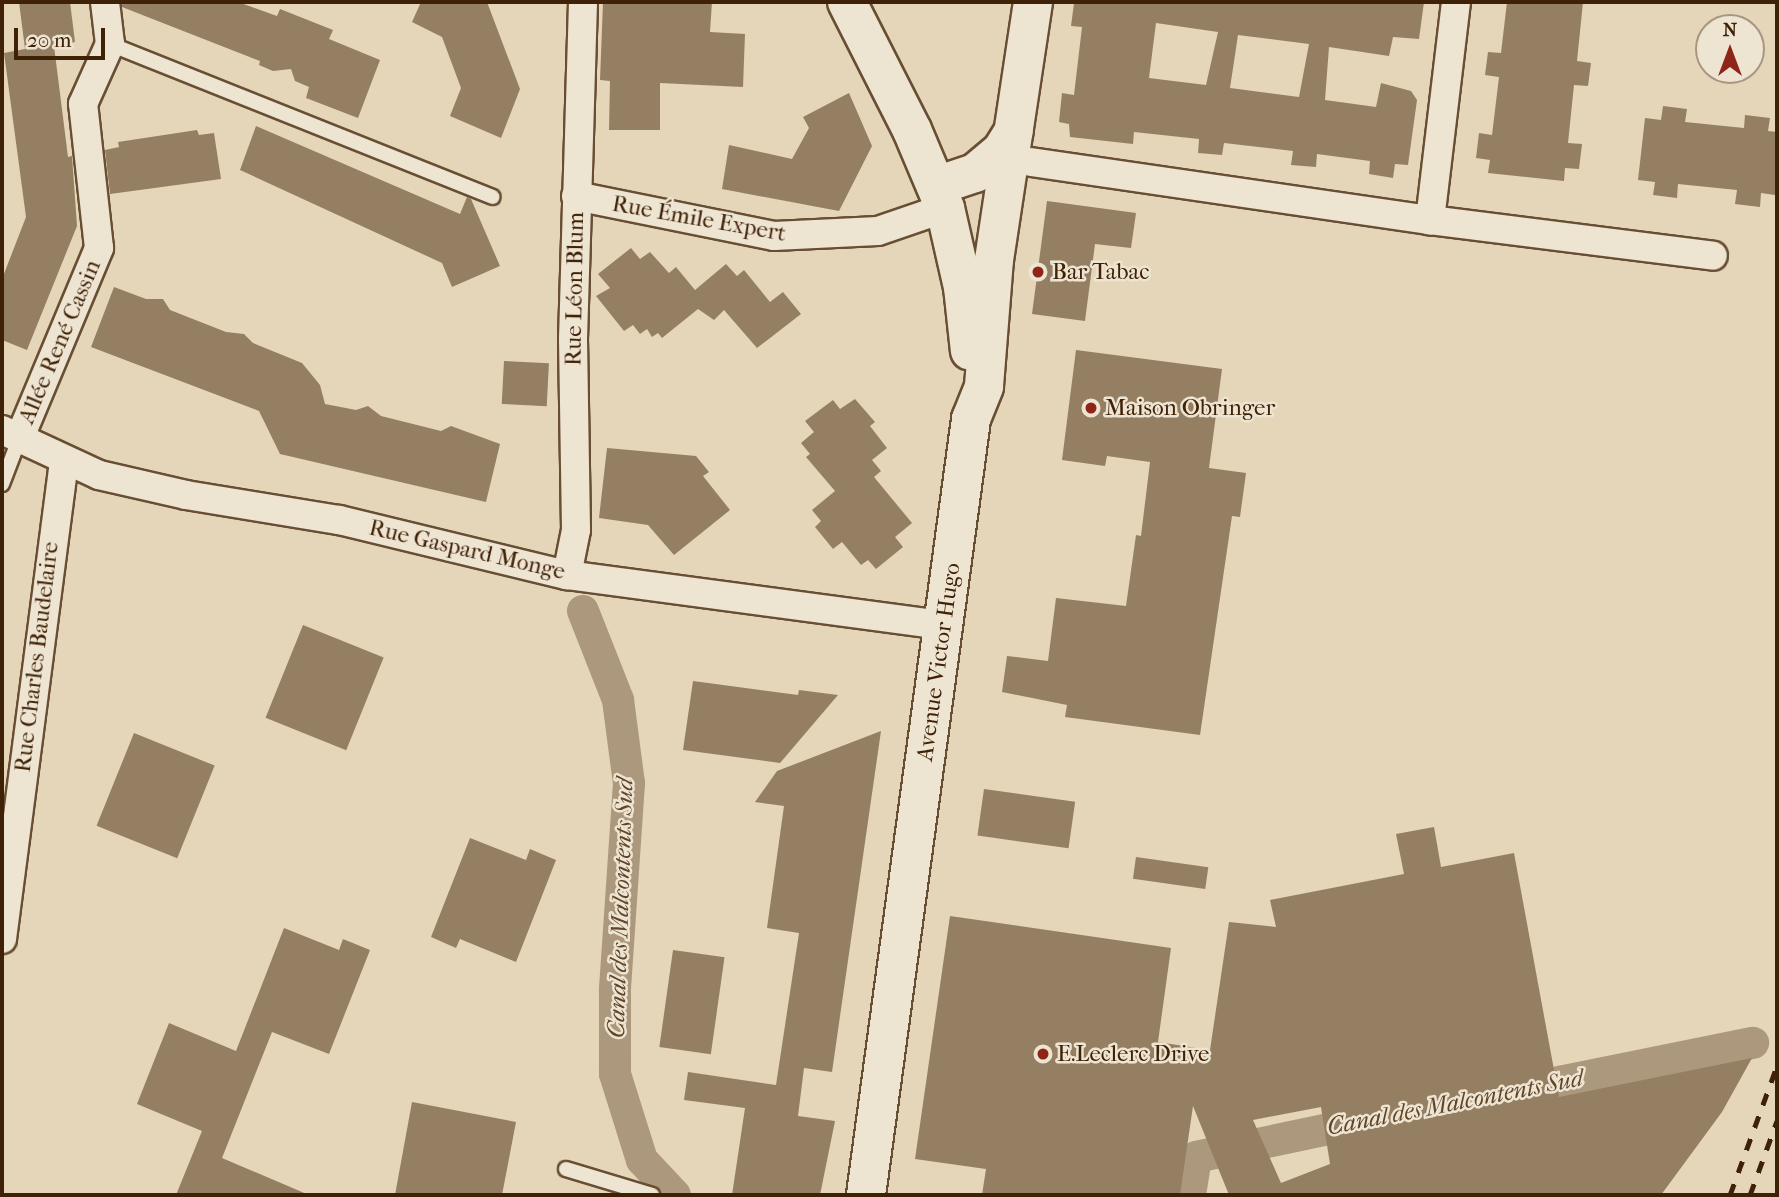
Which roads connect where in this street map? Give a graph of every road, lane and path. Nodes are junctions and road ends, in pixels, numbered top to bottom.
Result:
1 (105, 2) edge
2 (583, 2) edge
3 (848, 2) edge
4 (1032, 2) edge
5 (1456, 2) edge
6 (110, 44) junction
7 (1023, 146) junction
8 (576, 196) junction
9 (493, 197) dead end
10 (940, 197) junction
11 (1430, 220) junction
12 (1713, 256) dead end
13 (971, 419) junction
14 (11, 433) edge
15 (65, 460) junction
16 (2, 484) edge
17 (567, 575) junction
18 (944, 625) junction
19 (5, 889) edge
20 (2, 939) edge
21 (566, 1169) dead end
22 (652, 1195) edge
23 (866, 1195) edge

1 - 6 street
2 - 8 street, Rue Léon Blum
3 - 10 main road
4 - 7 main road, Avenue Victor Hugo
5 - 11 street
6 - 9 lane
6 - 14 street, Allée René Cassin
7 - 10 main road
7 - 11 street
7 - 13 main road, Avenue Victor Hugo
8 - 10 street, Rue Émile Expert
8 - 17 street, Rue Léon Blum
10 - 13 main road
11 - 12 street
13 - 18 main road, Avenue Victor Hugo
14 - 15 street, Rue Gaspard Monge
14 - 16 lane
15 - 17 street, Rue Gaspard Monge
15 - 19 street, Rue Charles Baudelaire
17 - 18 street, Rue Gaspard Monge
18 - 23 main road, Avenue Victor Hugo
19 - 20 street, Rue Charles Baudelaire
21 - 22 lane

